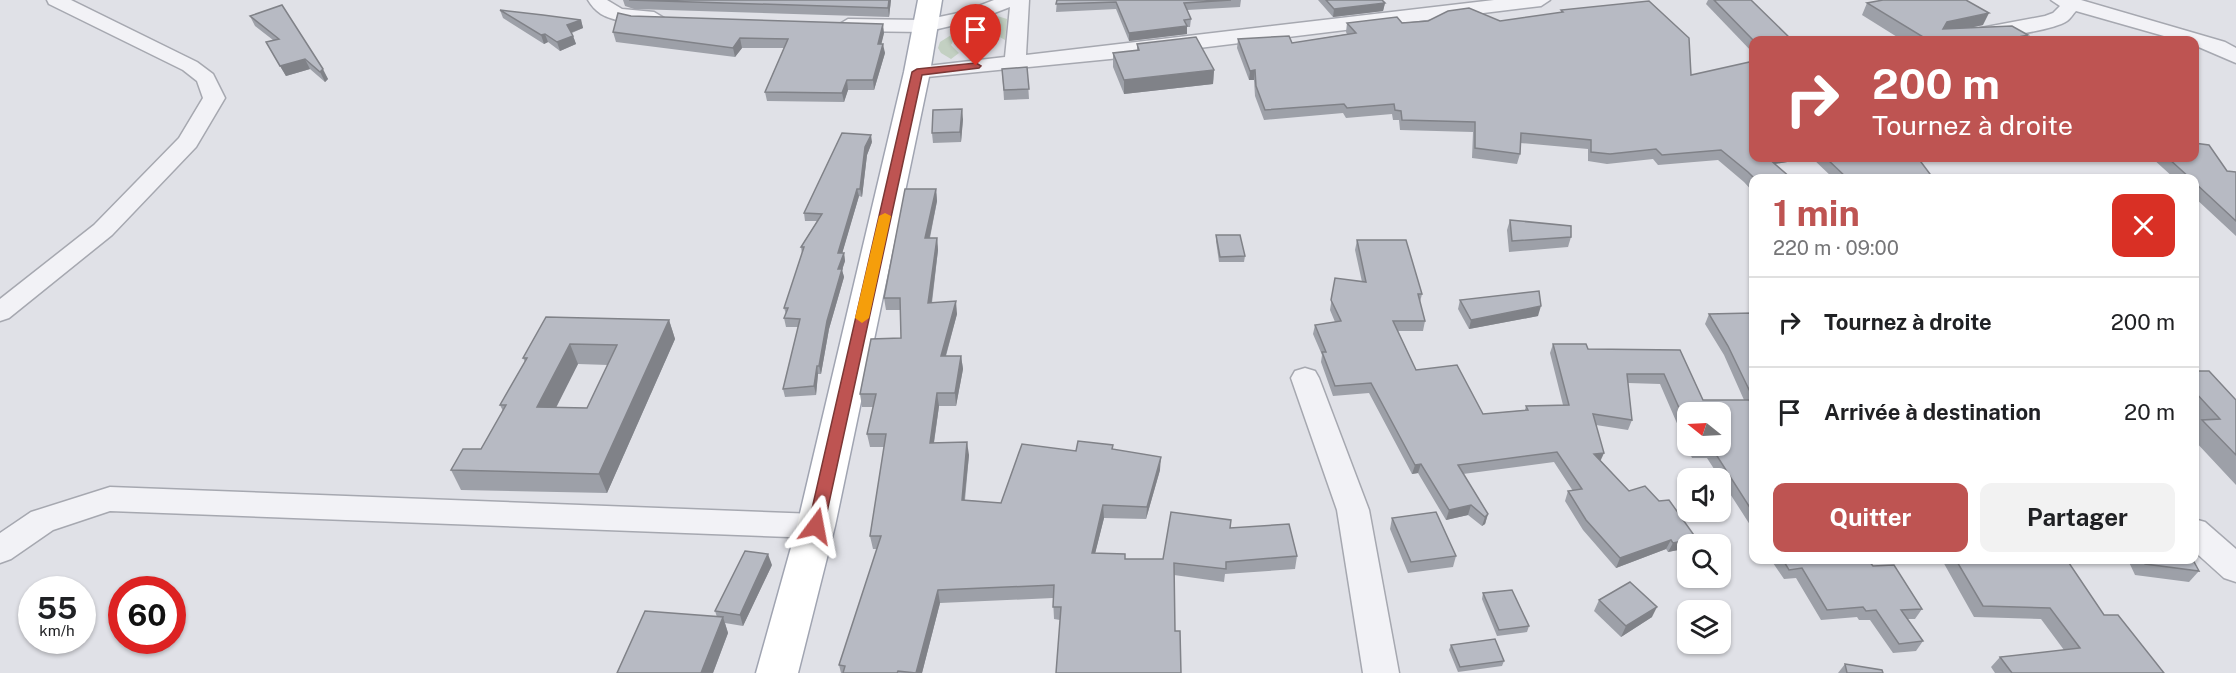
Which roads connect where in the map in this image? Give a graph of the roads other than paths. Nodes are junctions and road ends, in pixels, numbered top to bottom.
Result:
1 (56, 0) edge
2 (597, 0) edge
3 (971, 0) edge
4 (1020, 0) edge
5 (1541, 0) edge
6 (1005, 2) edge
7 (2066, 2) edge
8 (928, 13) edge
9 (674, 19) edge
10 (831, 24) edge
11 (1970, 36) edge
12 (2188, 36) edge
13 (2199, 39) edge
14 (2227, 47) edge
15 (2236, 57) edge
16 (1015, 62) junction
17 (917, 72) junction
18 (0, 312) edge
19 (1305, 378) dead end
20 (816, 526) junction
21 (2199, 536) edge
22 (0, 550) edge
23 (2236, 569) edge
24 (777, 673) edge
25 (1382, 673) edge

1 - 18 street
2 - 9 street
3 - 6 street
4 - 16 street
5 - 16 street
6 - 8 street
7 - 11 street
7 - 12 street
8 - 10 street
8 - 17 main road
13 - 14 street
14 - 15 street
16 - 17 street
17 - 20 main road
19 - 25 street
20 - 22 street
20 - 24 main road
21 - 23 street

